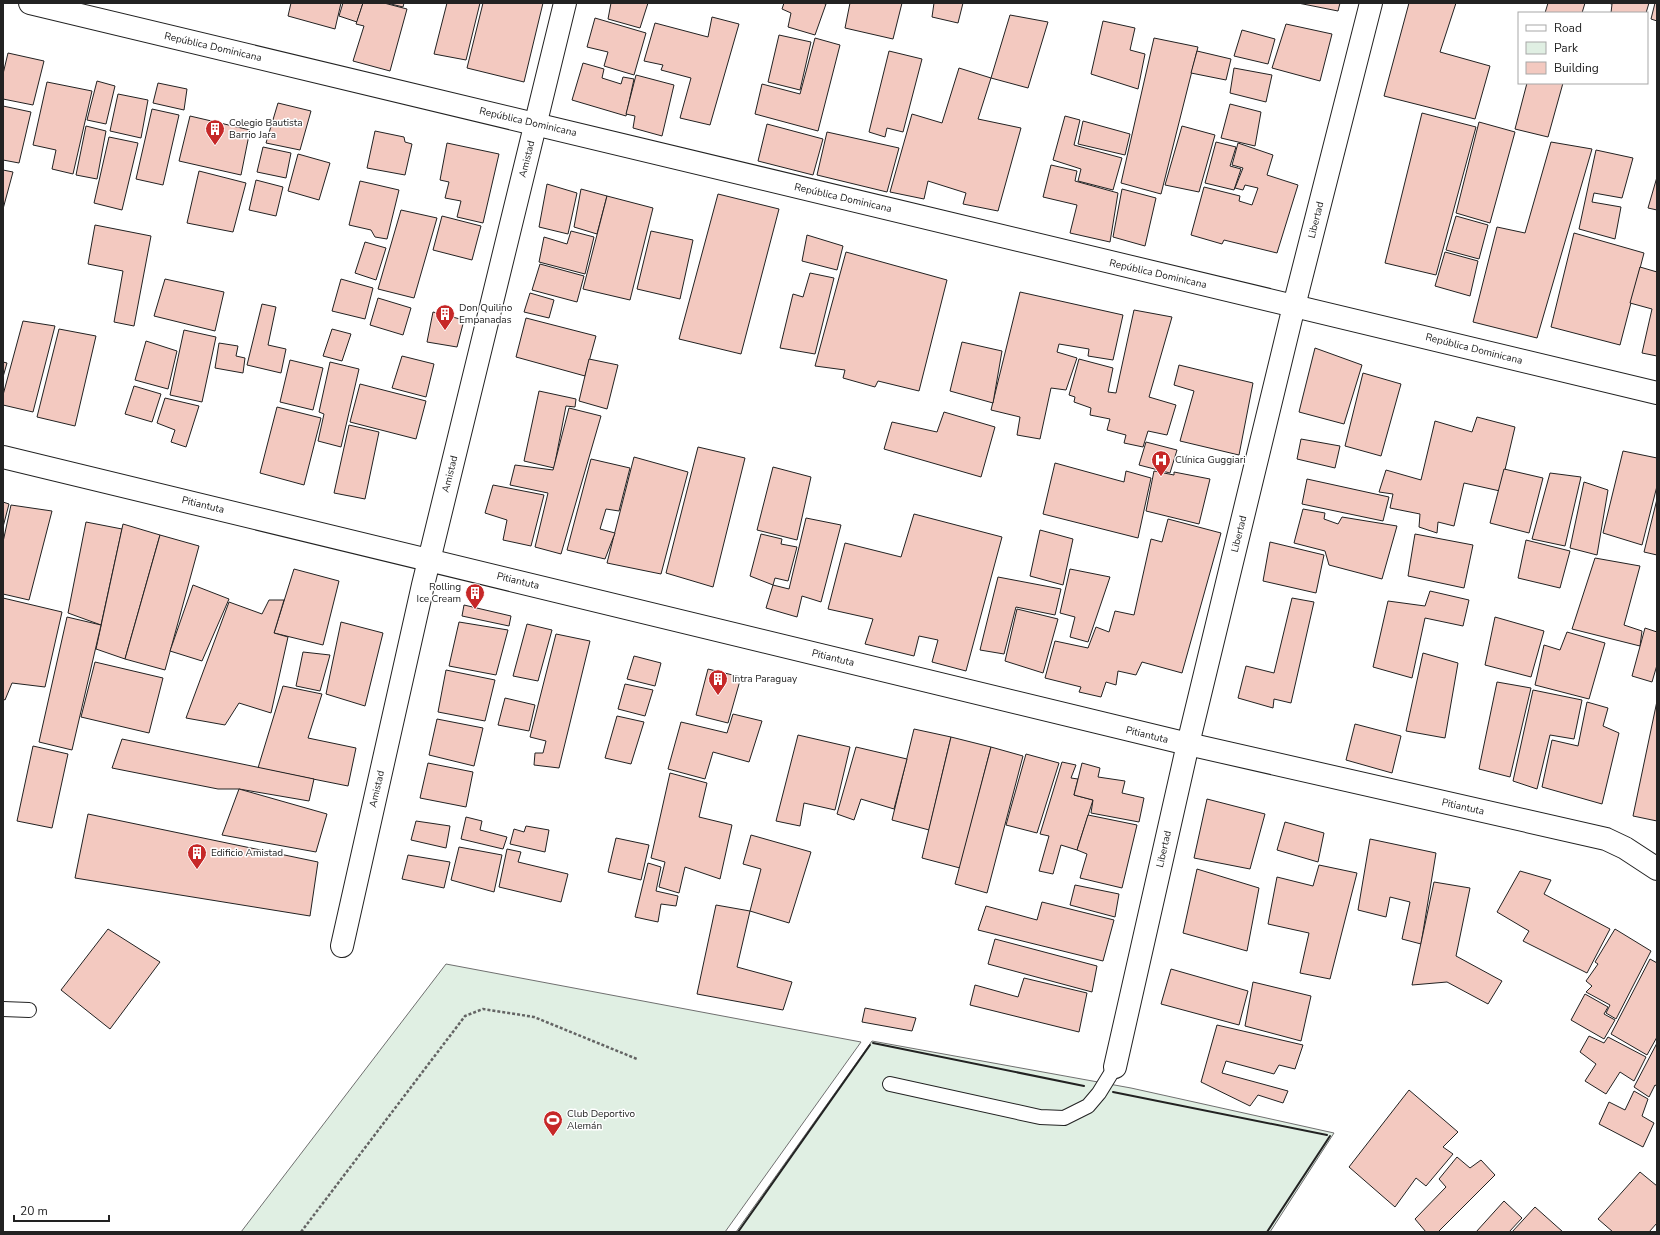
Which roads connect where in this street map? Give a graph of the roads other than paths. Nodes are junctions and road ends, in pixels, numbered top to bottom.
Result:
1 (30, 3) edge
2 (565, 3) edge
3 (1371, 3) edge
4 (536, 124) junction
5 (1294, 306) junction
6 (1657, 393) edge
7 (3, 457) edge
8 (429, 560) junction
9 (1188, 744) junction
10 (1657, 869) edge
11 (342, 946) dead end
12 (3, 1009) edge
13 (30, 1010) dead end
14 (1115, 1067) joint
15 (890, 1084) dead end

1 - 4 street, República Dominicana
2 - 4 street, Amistad
3 - 5 street, Libertad
4 - 5 street, República Dominicana
4 - 8 street, Amistad
5 - 6 street, República Dominicana
5 - 9 street, Libertad
7 - 8 street, Pitiantuta
8 - 9 street, Pitiantuta
8 - 11 street, Amistad
9 - 10 street, Pitiantuta
9 - 14 street, Libertad
12 - 13 lane
14 - 15 lane

